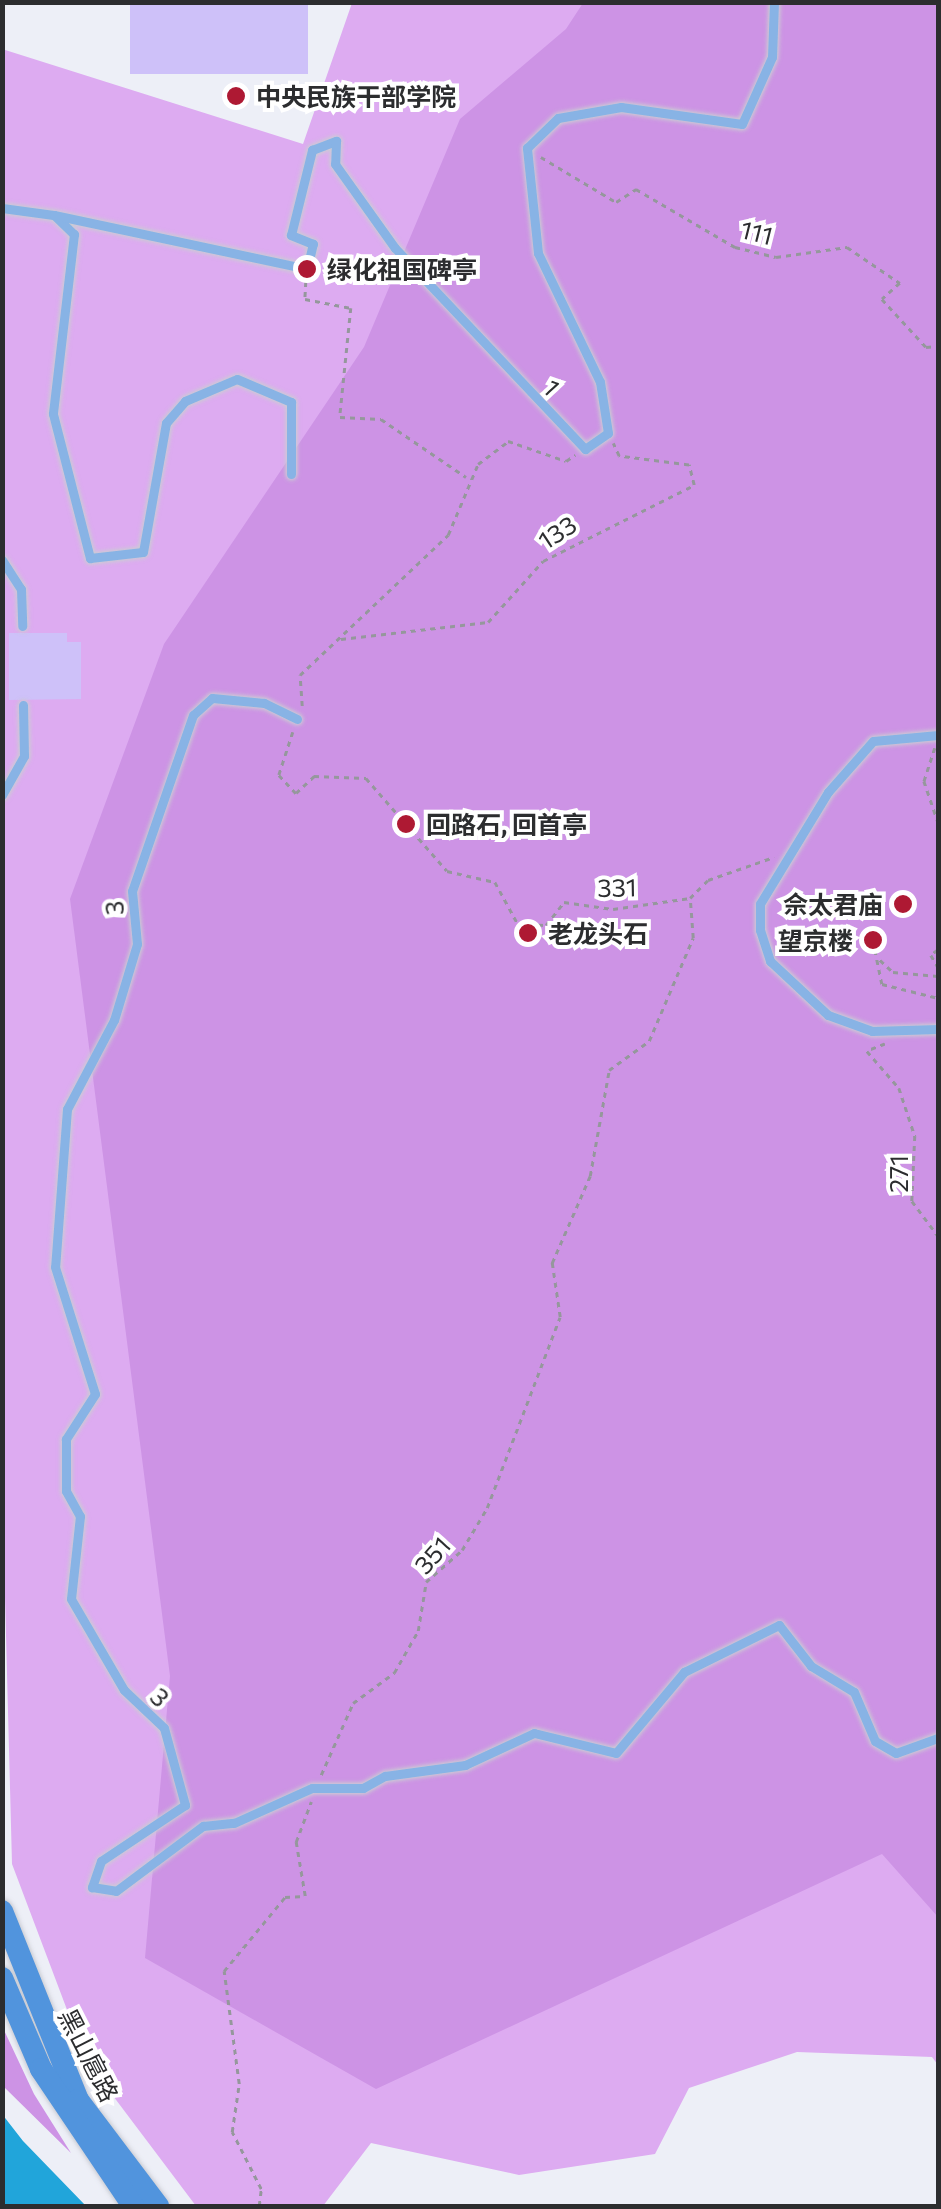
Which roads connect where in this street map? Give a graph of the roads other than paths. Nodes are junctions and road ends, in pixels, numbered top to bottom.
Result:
1 (774, 2) edge
2 (2, 208) edge
3 (54, 215) junction
4 (291, 474) dead end
5 (2, 560) edge
6 (22, 626) dead end
7 (23, 705) dead end
8 (297, 720) road end
9 (938, 735) edge
10 (2, 795) edge
11 (938, 1029) edge
12 (938, 1738) edge
13 (2, 1911) edge
14 (2, 1978) edge
15 (132, 2206) edge
16 (158, 2206) edge

1 - 3 lane, 1 / 1
2 - 3 lane
3 - 4 lane
5 - 6 lane
7 - 10 lane
8 - 12 lane, 3 / 3
9 - 11 lane
13 - 16 main road, 黑山扈路
14 - 15 main road, 黑山扈路

